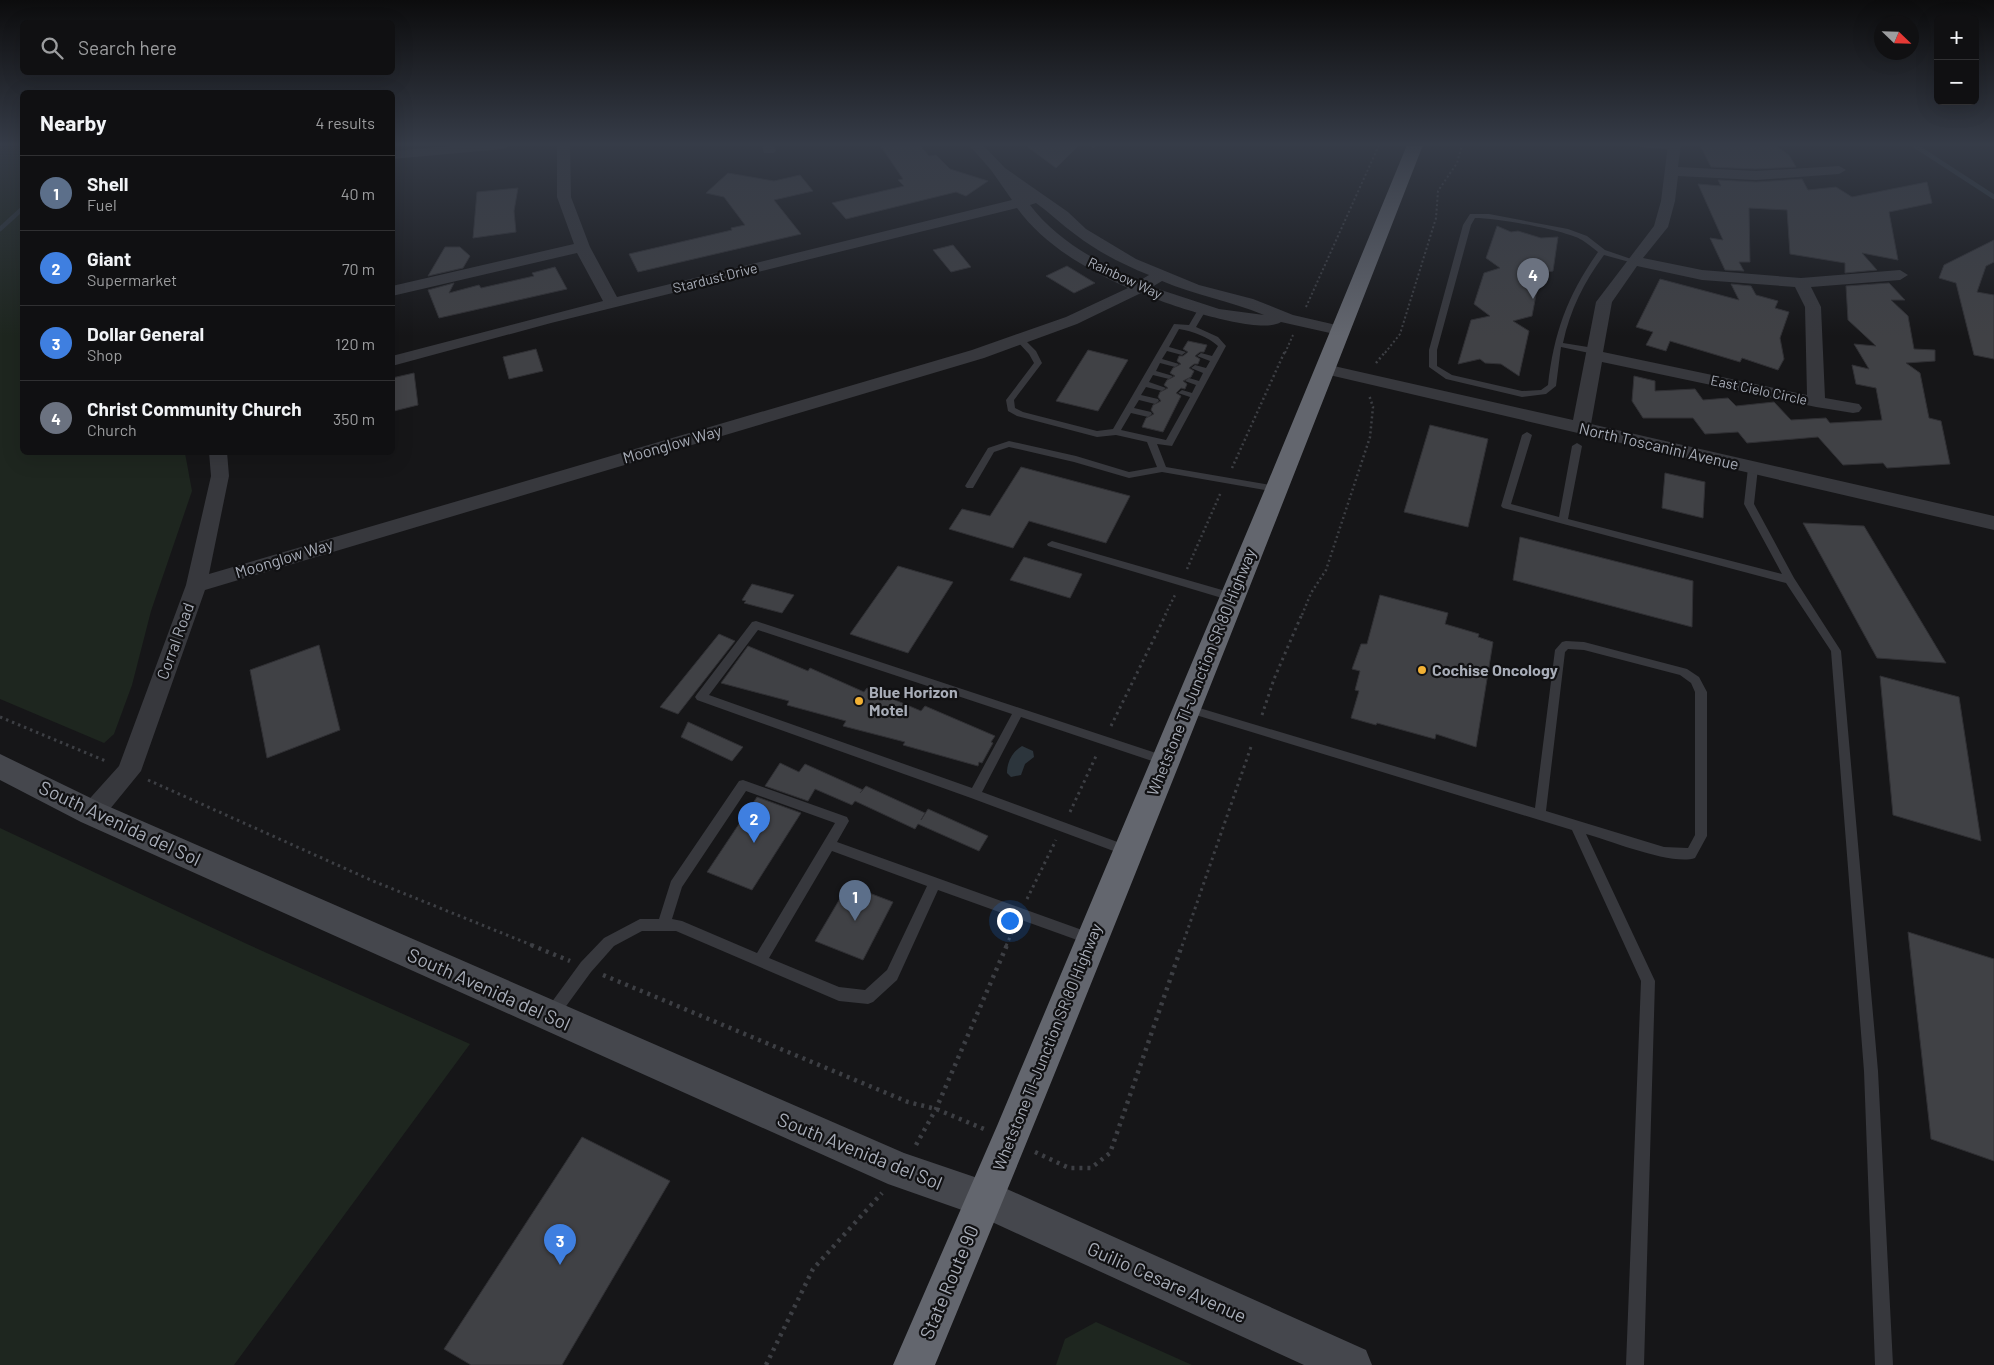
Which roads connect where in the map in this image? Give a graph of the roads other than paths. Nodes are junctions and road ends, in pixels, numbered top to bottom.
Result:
1 (568, 209) edge
2 (998, 209) edge
3 (1026, 209) edge
4 (1053, 209) edge
5 (1389, 209) edge
6 (1665, 209) edge
7 (582, 247) junction
8 (1602, 252) junction
9 (1633, 261) junction
10 (1160, 275) junction
11 (1900, 275) dead end
12 (1800, 283) junction
13 (1142, 287) junction
14 (395, 290) edge
15 (612, 303) junction
16 (1202, 310) junction
17 (1294, 320) junction
18 (1191, 328) junction
19 (1339, 330) junction
20 (1020, 340) junction
21 (1557, 344) junction
22 (1164, 348) junction
23 (1182, 352) dead end
24 (1594, 353) junction
25 (1202, 356) dead end
26 (1214, 359) junction
27 (395, 360) edge
28 (1157, 360) junction
29 (1175, 364) dead end
30 (1195, 368) dead end
31 (1325, 369) junction
32 (1208, 371) junction
33 (1150, 372) junction
34 (1169, 376) dead end
35 (1189, 381) dead end
36 (1144, 384) junction
37 (1201, 384) junction
38 (1162, 388) dead end
39 (1182, 393) dead end
40 (1137, 396) junction
41 (1195, 396) junction
42 (1155, 401) dead end
43 (1816, 402) junction
44 (1176, 406) dead end
45 (1853, 408) dead end
46 (1188, 409) junction
47 (1129, 410) junction
48 (1148, 414) dead end
49 (1169, 420) dead end
50 (1180, 422) junction
51 (1116, 432) junction
52 (1526, 435) dead end
53 (1579, 437) junction
54 (1151, 440) junction
55 (218, 455) edge
56 (1753, 468) junction
57 (1162, 469) junction
58 (970, 486) dead end
59 (1277, 489) junction
60 (1563, 521) junction
61 (1994, 523) edge
62 (1052, 544) dead end
63 (1790, 580) junction
64 (196, 585) junction
65 (1232, 597) junction
66 (1186, 708) junction
67 (1018, 713) junction
68 (1164, 760) junction
69 (0, 766) edge
70 (975, 794) junction
71 (92, 813) junction
72 (1540, 814) junction
73 (1576, 825) junction
74 (829, 845) junction
75 (1127, 851) junction
76 (934, 883) junction
77 (664, 925) junction
78 (1091, 939) junction
79 (760, 960) junction
80 (550, 1016) junction
81 (984, 1199) junction
82 (914, 1365) edge
83 (1351, 1365) edge
84 (1634, 1365) edge
85 (1884, 1365) edge

1 - 7 street
2 - 15 street, Stardust Drive
3 - 13 street, Rainbow Way
4 - 10 street, Rainbow Way
5 - 19 highway, Whetstone TI-Junction SR 80 Highway
6 - 9 street
7 - 14 street
7 - 15 street
8 - 9 lane
8 - 21 lane
8 - 21 lane
9 - 12 street
9 - 24 street
10 - 13 street, Moonglow Way
10 - 17 street, Rainbow Way
11 - 12 street
12 - 43 street, East Cielo Circle
13 - 16 street, Rainbow Way
13 - 20 street, Moonglow Way
15 - 27 street, Stardust Drive
16 - 17 street, Rainbow Way
16 - 18 lane
17 - 19 street, Rainbow Way
18 - 22 lane
18 - 26 lane
19 - 31 highway, Whetstone TI-Junction SR 80 Highway
20 - 51 lane
20 - 64 street, Moonglow Way
21 - 24 lane
22 - 23 lane
22 - 28 lane
24 - 43 street, East Cielo Circle
24 - 53 street
25 - 26 lane
26 - 32 lane
28 - 29 lane
28 - 33 lane
30 - 32 lane
31 - 53 street, North Toscanini Avenue
31 - 59 highway, Whetstone TI-Junction SR 80 Highway
32 - 37 lane
33 - 34 lane
33 - 36 lane
35 - 37 lane
36 - 38 lane
36 - 40 lane
37 - 41 lane
39 - 41 lane
40 - 42 lane
40 - 47 lane
41 - 46 lane
43 - 45 street
44 - 46 lane
46 - 50 lane
47 - 48 lane
47 - 51 lane
49 - 50 lane
50 - 54 lane
51 - 54 lane
52 - 60 lane
53 - 56 street, North Toscanini Avenue
53 - 60 lane
54 - 57 lane
55 - 64 street, Corral Road
56 - 61 street, North Toscanini Avenue
56 - 63 lane
57 - 58 lane
57 - 59 lane
59 - 65 highway, Whetstone TI-Junction SR 80 Highway
60 - 63 lane
62 - 65 lane
63 - 85 lane
64 - 71 street, Corral Road
65 - 66 highway, Whetstone TI-Junction SR 80 Highway
66 - 68 highway, Whetstone TI-Junction SR 80 Highway
66 - 72 lane
67 - 68 lane
67 - 70 lane
67 - 70 lane
68 - 75 highway, Whetstone TI-Junction SR 80 Highway
69 - 71 street, South Avenida del Sol
70 - 75 lane
71 - 80 street, South Avenida del Sol
72 - 73 lane
72 - 73 lane
73 - 84 lane
74 - 76 lane
74 - 77 lane
74 - 79 lane
75 - 78 highway, Whetstone TI-Junction SR 80 Highway
76 - 78 lane
76 - 79 lane
77 - 79 lane
77 - 80 lane
78 - 81 highway, Whetstone TI-Junction SR 80 Highway
80 - 81 street, South Avenida del Sol
81 - 82 highway, State Route 90
81 - 83 street, Guilio Cesare Avenue

